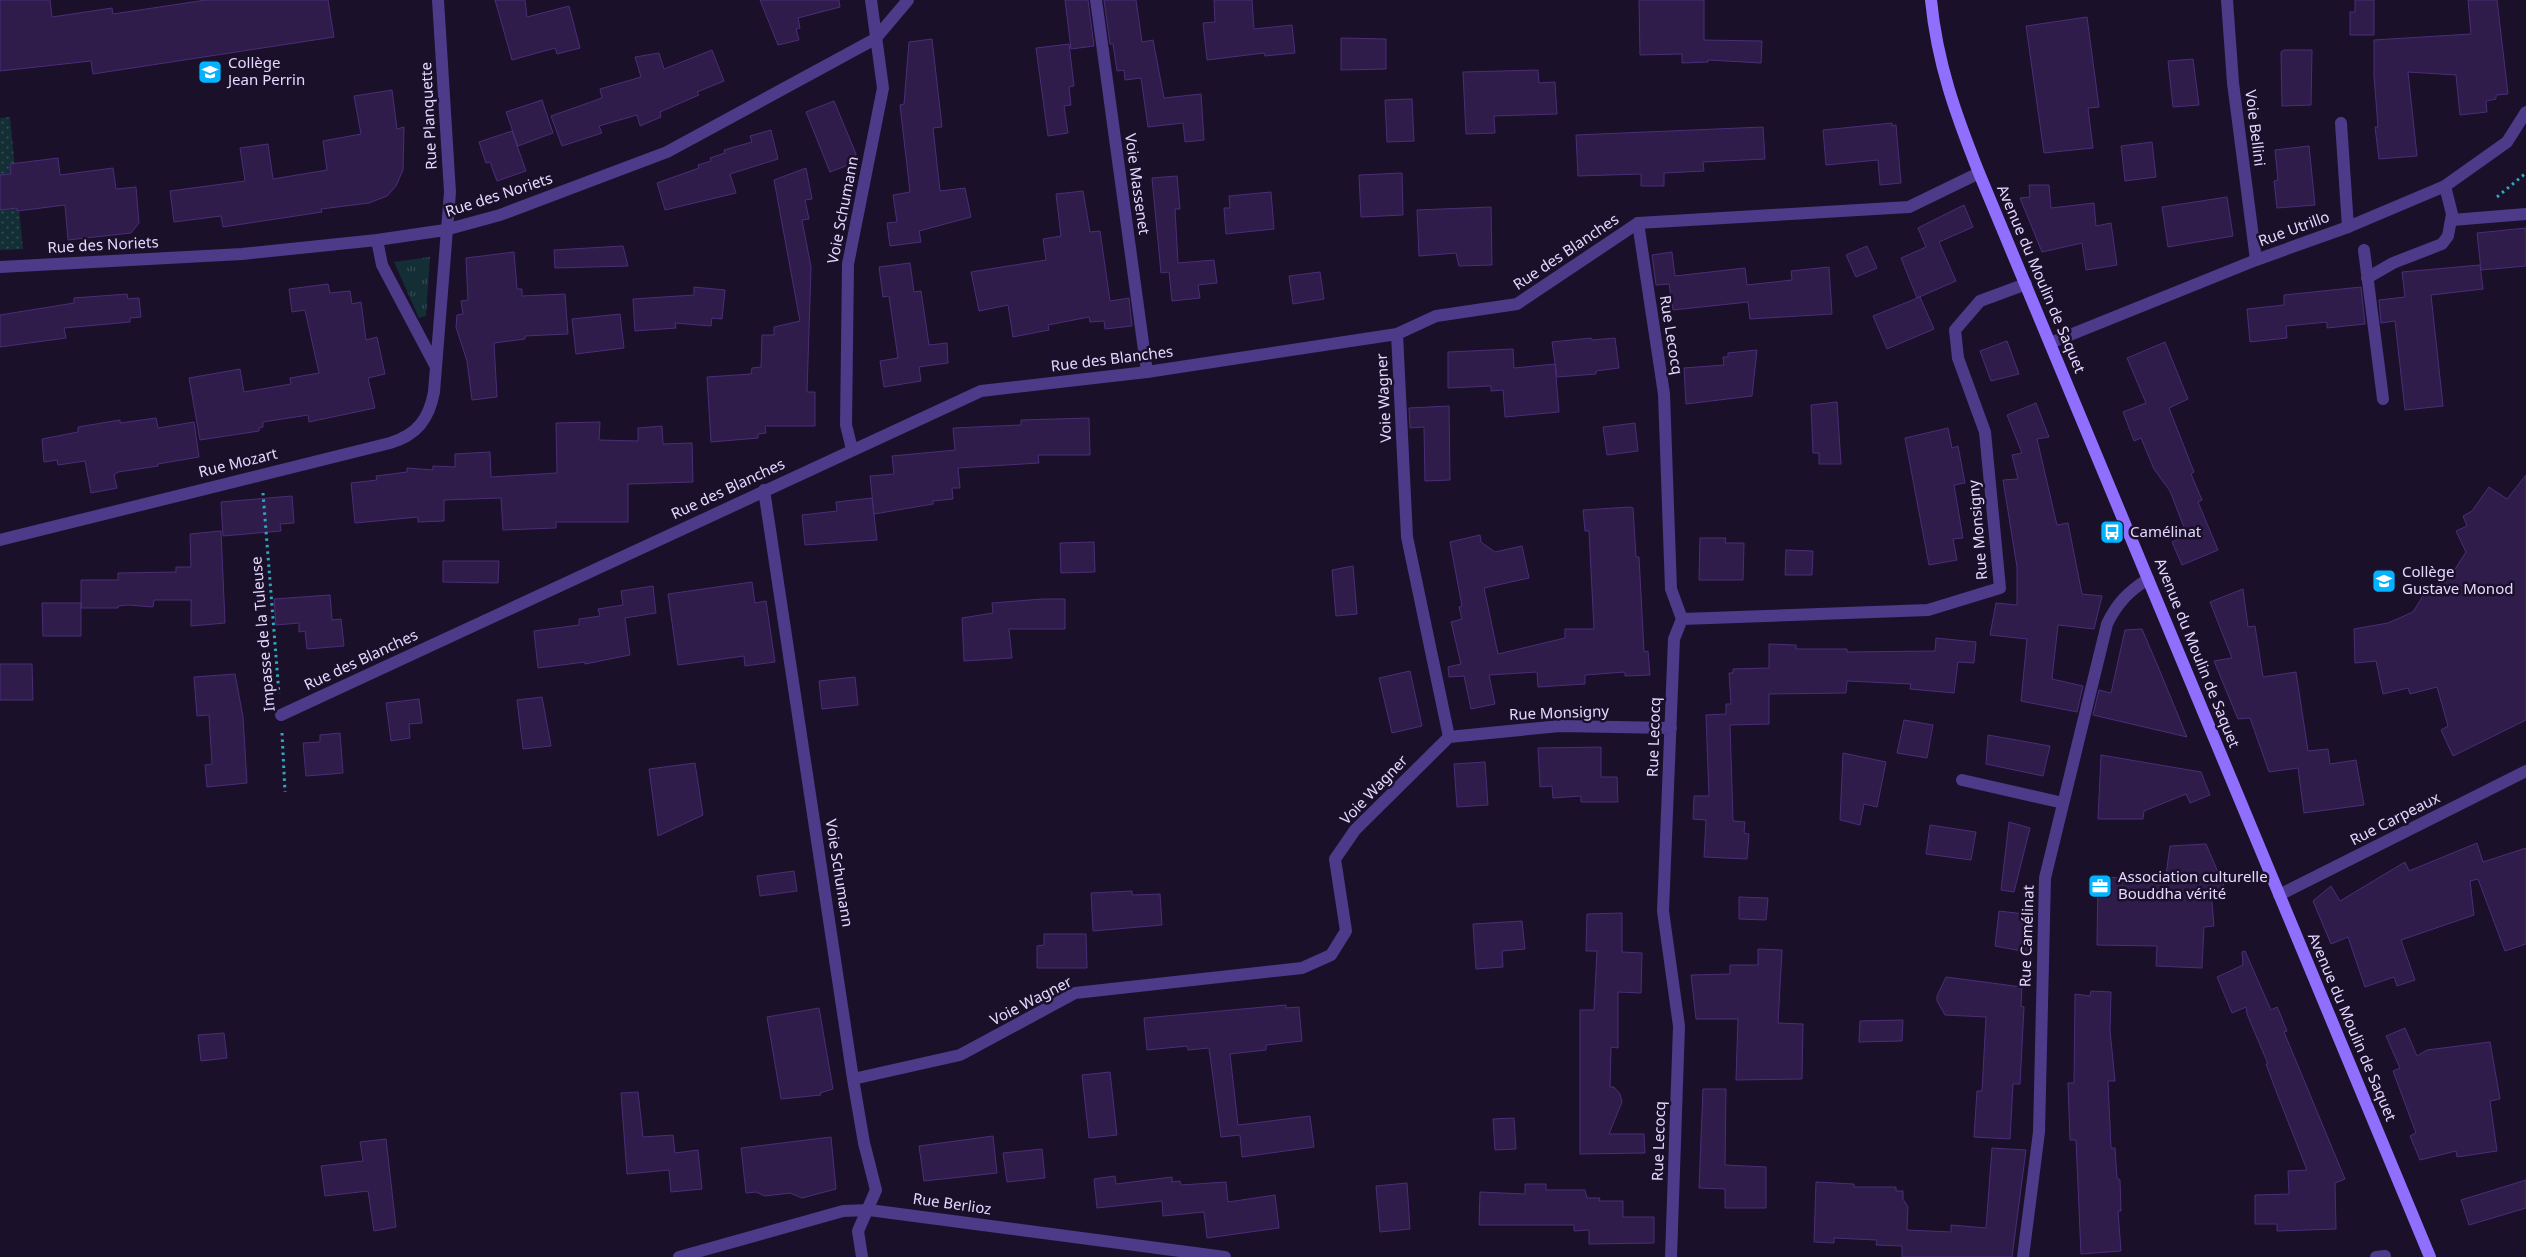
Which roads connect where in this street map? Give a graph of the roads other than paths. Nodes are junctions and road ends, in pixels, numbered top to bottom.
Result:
1 (438, 0) edge
2 (871, 0) edge
3 (908, 0) edge
4 (1096, 0) edge
5 (1931, 0) edge
6 (2227, 0) edge
7 (875, 39) junction
8 (2526, 112) edge
9 (2341, 123) dead end
10 (1979, 173) junction
11 (2445, 186) junction
12 (2526, 214) edge
13 (2452, 220) junction
14 (1638, 223) junction
15 (2348, 227) junction
16 (445, 230) junction
17 (377, 240) junction
18 (2364, 250) dead end
19 (2256, 260) junction
20 (0, 267) edge
21 (2368, 278) junction
22 (2026, 284) junction
23 (1397, 334) junction
24 (2050, 343) junction
25 (436, 367) junction
26 (1147, 372) junction
27 (2383, 399) dead end
28 (852, 449) junction
29 (764, 490) junction
30 (0, 540) edge
31 (2148, 579) junction
32 (1682, 619) junction
33 (281, 715) road end
34 (1671, 728) junction
35 (1448, 737) junction
36 (2526, 771) edge
37 (1962, 780) dead end
38 (2063, 803) junction
39 (2280, 895) junction
40 (854, 1079) junction
41 (870, 1210) junction
42 (679, 1257) edge
43 (862, 1257) edge
44 (1225, 1257) edge
45 (1672, 1257) edge
46 (2023, 1257) edge
47 (2430, 1257) edge

1 - 16 street, Rue Planquette
2 - 7 street
3 - 7 street
4 - 26 street, Voie Massenet
5 - 10 main road, Avenue du Moulin de Saquet
6 - 19 street, Voie Bellini
7 - 16 street, Rue des Noriets
7 - 28 street, Voie Schumann
8 - 11 street, Rue Utrillo
9 - 15 street
10 - 14 street, Rue des Blanches
10 - 22 main road, Avenue du Moulin de Saquet
11 - 13 street
11 - 15 street, Rue Utrillo
12 - 13 street
13 - 21 street
14 - 23 street, Rue des Blanches
14 - 32 street, Rue Lecocq
15 - 19 street, Rue Utrillo
16 - 17 street, Rue des Noriets
16 - 25 street, Rue Mozart
17 - 20 street, Rue des Noriets
17 - 25 street
18 - 21 street
19 - 24 street, Rue Utrillo
21 - 27 street
22 - 24 main road, Avenue du Moulin de Saquet
22 - 32 street, Rue Monsigny
23 - 26 street, Rue des Blanches
23 - 35 street, Voie Wagner
24 - 31 main road, Avenue du Moulin de Saquet
25 - 30 street, Rue Mozart
26 - 28 street, Rue des Blanches
28 - 29 street, Rue des Blanches
29 - 33 street, Rue des Blanches
29 - 40 street, Voie Schumann
31 - 38 street, Rue Camélinat
31 - 39 main road, Avenue du Moulin de Saquet
32 - 34 street, Rue Lecocq
34 - 35 street, Rue Monsigny
34 - 45 street, Rue Lecocq
35 - 40 street, Voie Wagner
36 - 39 street, Rue Carpeaux
37 - 38 street
38 - 46 street, Rue Camélinat
39 - 47 main road, Avenue du Moulin de Saquet
40 - 41 street, Voie Schumann
41 - 42 street, Rue Berlioz
41 - 43 street, Voie Schumann
41 - 44 street, Rue Berlioz

